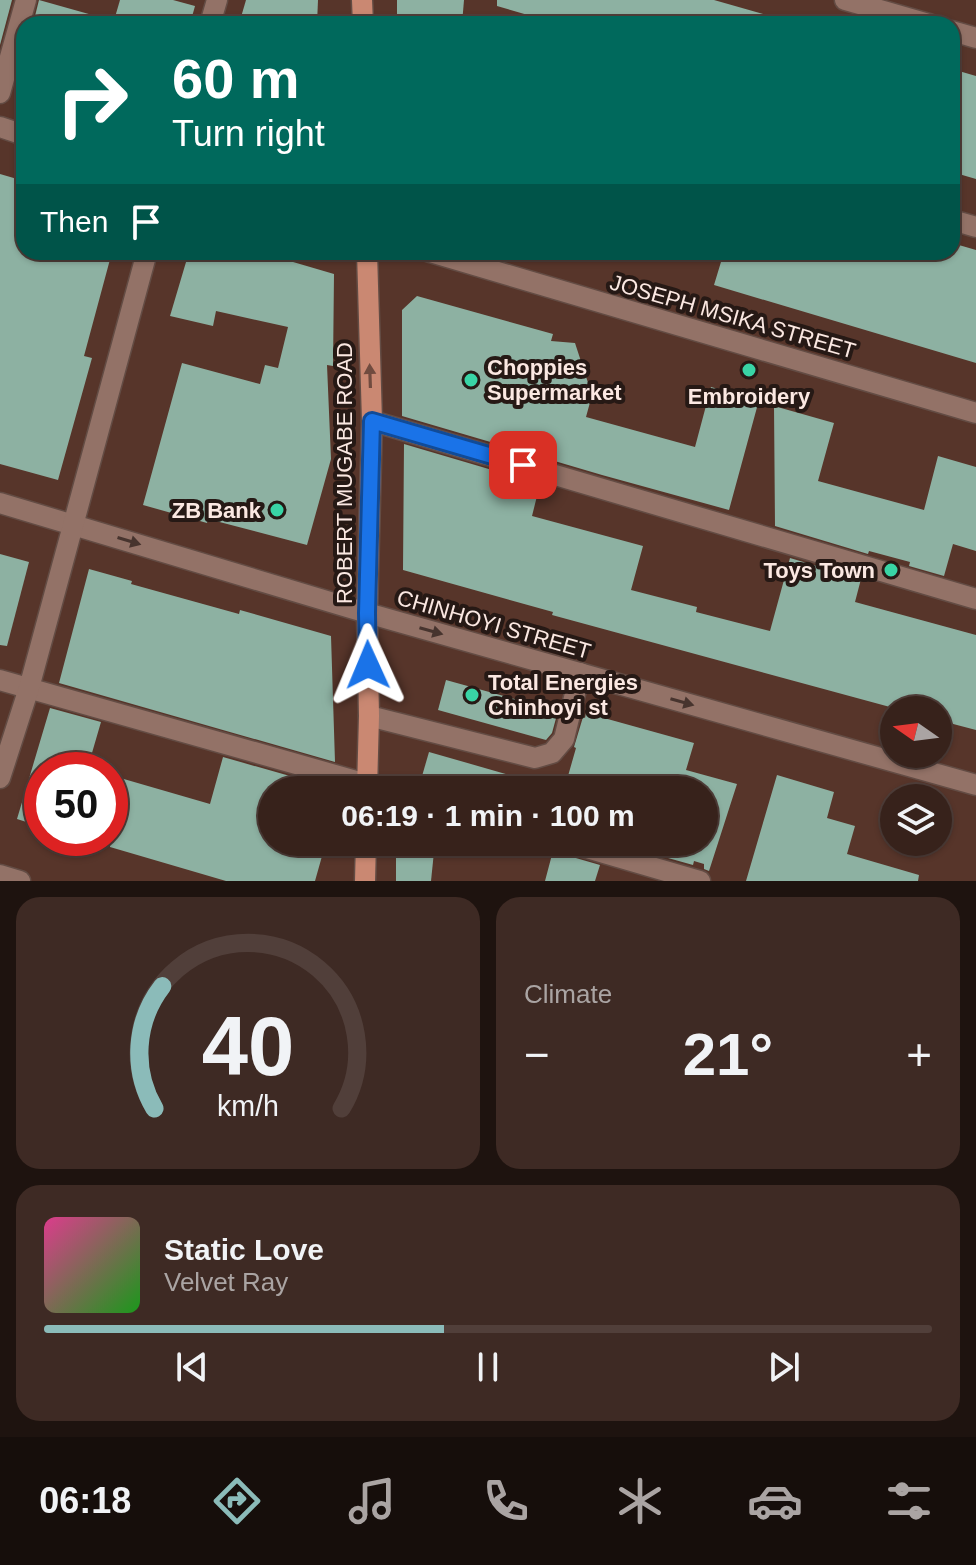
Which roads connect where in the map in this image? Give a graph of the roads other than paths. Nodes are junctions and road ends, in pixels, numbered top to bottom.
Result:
1 (845, 0) edge
2 (901, 16) edge
3 (16, 36) edge
4 (0, 93) edge
5 (145, 260) edge
6 (367, 260) edge
7 (457, 260) edge
8 (976, 413) edge
9 (372, 421) junction
10 (0, 503) edge
11 (73, 524) junction
12 (976, 599) edge
13 (367, 613) junction
14 (580, 673) junction
15 (0, 680) edge
16 (29, 688) junction
17 (369, 716) junction
18 (333, 776) edge
19 (373, 776) edge
20 (0, 778) edge
21 (976, 785) edge
22 (366, 856) edge
23 (614, 856) edge
24 (0, 875) edge
25 (20, 881) edge
26 (365, 881) edge
27 (700, 881) edge

1 - 2 street
3 - 4 street
5 - 11 street
9 -> 6 main road, ROBERT MUGABE ROAD
7 - 8 street, JOSEPH MSIKA STREET
9 - 12 street
9 - 13 main road, ROBERT MUGABE ROAD
10 - 11 street, CHINHOYI STREET
11 -> 13 street, CHINHOYI STREET
11 - 16 street
13 -> 14 street, CHINHOYI STREET
13 - 17 main road, ROBERT MUGABE ROAD
14 - 17 street
14 -> 21 street, CHINHOYI STREET
15 - 16 street
16 - 18 street
16 - 20 street
17 - 19 main road, ROBERT MUGABE ROAD
22 - 26 main road
23 - 27 street
24 - 25 street

